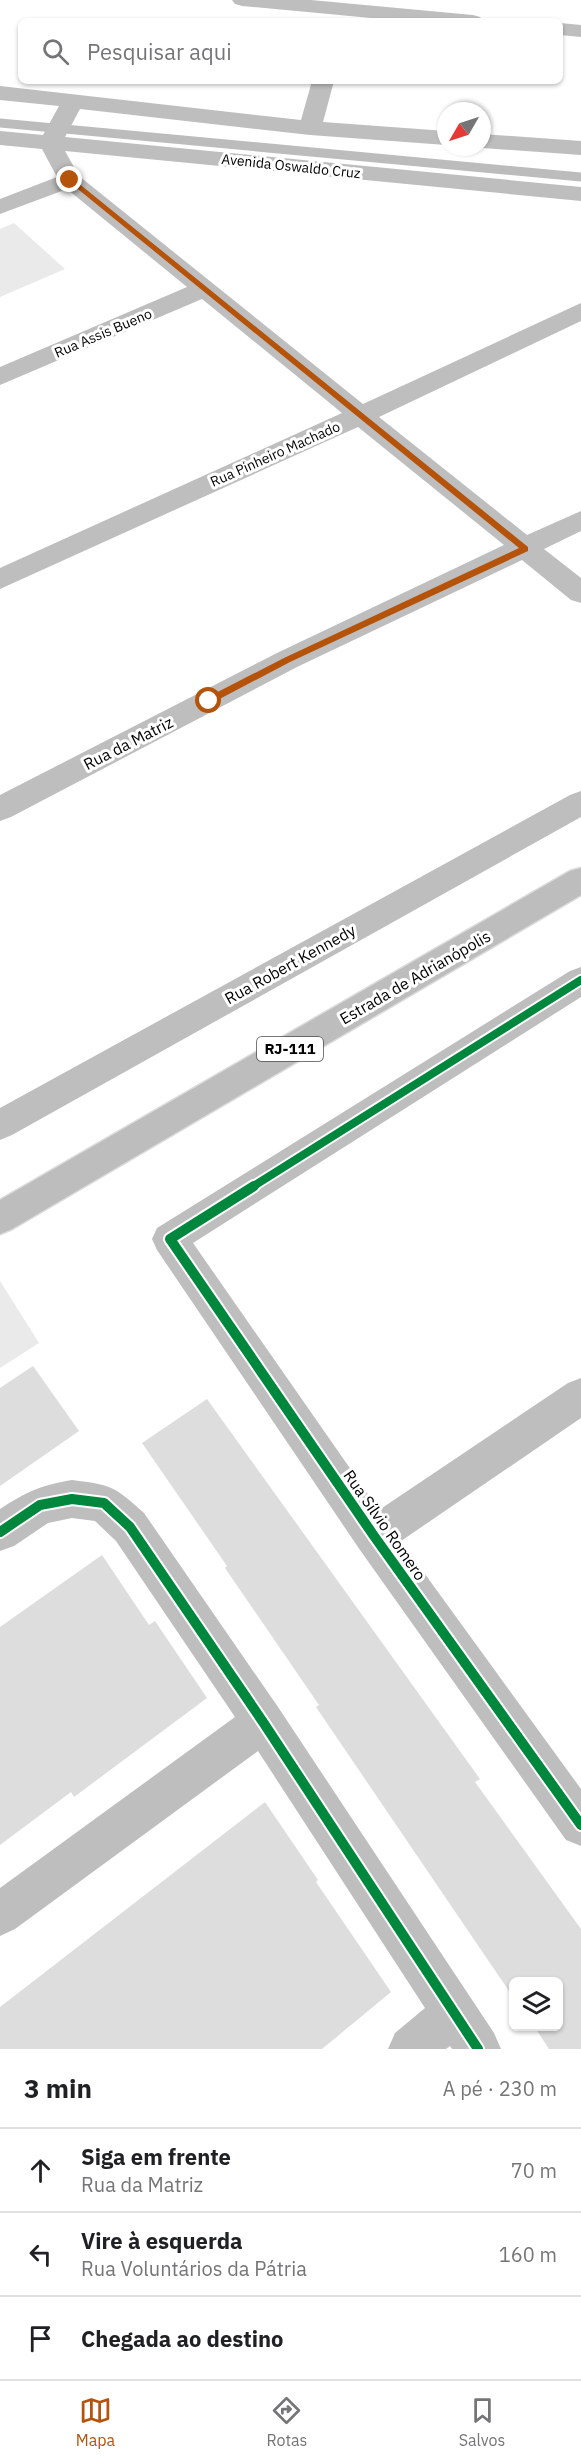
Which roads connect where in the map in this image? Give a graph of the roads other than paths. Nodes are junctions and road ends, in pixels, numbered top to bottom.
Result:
1 (242, 0) edge
2 (341, 15) edge
3 (407, 18) edge
4 (563, 29) edge
5 (581, 31) edge
6 (322, 84) edge
7 (0, 93) edge
8 (70, 107) junction
9 (310, 128) junction
10 (437, 137) edge
11 (0, 138) edge
12 (53, 139) junction
13 (491, 142) edge
14 (581, 148) edge
15 (70, 180) junction
16 (581, 194) edge
17 (0, 207) edge
18 (206, 288) junction
19 (581, 311) edge
20 (0, 377) edge
21 (359, 416) junction
22 (581, 520) edge
23 (525, 549) junction
24 (0, 579) edge
25 (581, 593) edge
26 (581, 803) edge
27 (0, 809) edge
28 (581, 880) edge
29 (581, 980) edge
30 (0, 1125) edge
31 (0, 1218) edge
32 (581, 1396) edge
33 (0, 1532) edge
34 (374, 1536) junction
35 (263, 1722) junction
36 (581, 1825) edge
37 (0, 1914) edge
38 (454, 2013) junction
39 (411, 2049) edge
40 (478, 2049) edge

1 - 2 street
2 - 3 street
4 - 5 street
6 - 9 street
7 - 8 street
8 - 9 street
8 - 12 street
9 - 10 street
11 - 12 street, Avenida Oswaldo Cruz
12 - 15 street
12 - 16 street, Avenida Oswaldo Cruz
13 - 14 street
15 - 17 street
15 - 18 street
18 - 20 street, Rua Assis Bueno
18 - 21 street
19 - 21 street, Rua Pinheiro Machado
21 - 23 street
21 - 24 street, Rua Pinheiro Machado
22 - 23 street, Rua da Matriz
23 - 25 street
23 - 27 street, Rua da Matriz
26 - 30 street, Rua Robert Kennedy
28 - 31 main road, Estrada de Adrianópolis / RJ-111
29 - 34 street, Rua Sílvio Romero
32 - 34 street
33 - 35 street
34 - 36 street, Rua Sílvio Romero
35 - 37 street
35 - 38 street
38 - 39 street
38 - 40 street

